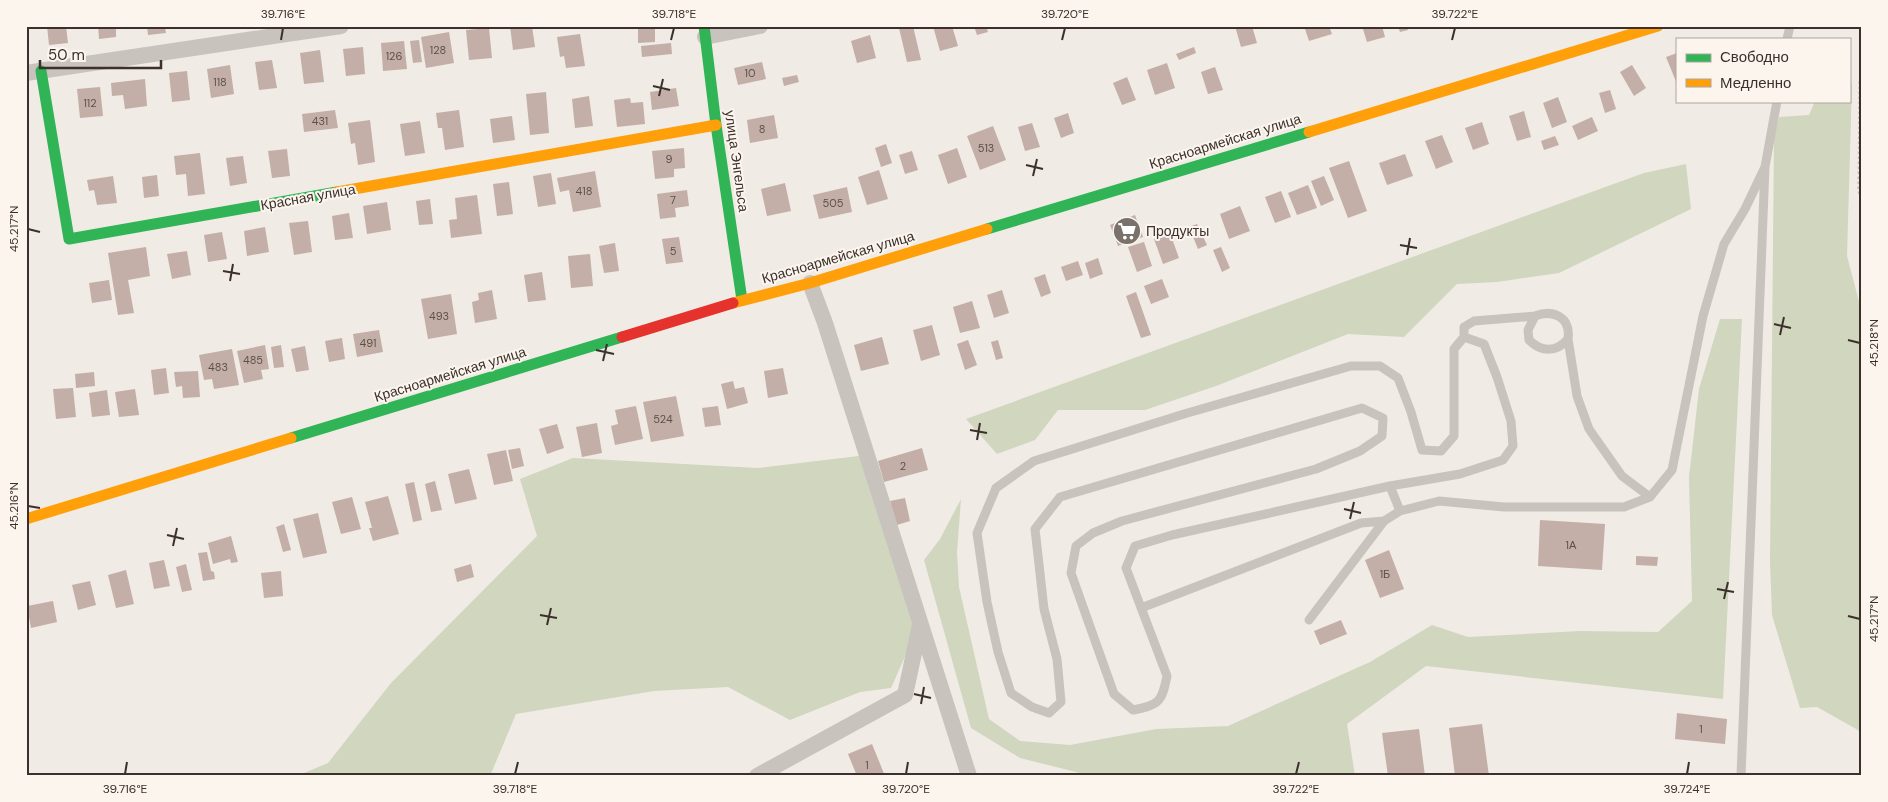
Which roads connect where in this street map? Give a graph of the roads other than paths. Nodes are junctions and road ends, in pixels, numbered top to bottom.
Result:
1 (341, 26) edge
2 (760, 26) edge
3 (1658, 26) edge
4 (704, 32) edge
5 (33, 72) edge
6 (1777, 102) edge
7 (716, 125) junction
8 (1765, 167) junction
9 (810, 283) junction
10 (742, 300) junction
11 (1535, 316) junction
12 (1464, 336) junction
13 (1568, 339) junction
14 (1390, 486) junction
15 (1650, 497) junction
16 (1400, 511) junction
17 (26, 519) edge
18 (1384, 521) junction
19 (1141, 608) junction
20 (1309, 620) dead end
21 (920, 623) junction
22 (757, 776) edge
23 (969, 776) edge
24 (1741, 776) edge

1 - 5 street
2 - 4 street
3 - 9 main road, Красноармейская улица
4 - 7 main road, улица Энгельса
5 - 7 main road, Красная улица
6 - 8 lane
7 - 10 main road, улица Энгельса
8 - 15 lane
8 - 24 lane
9 - 10 main road, Красноармейская улица
9 - 21 street
10 - 17 main road, Красноармейская улица
11 - 12 lane
11 - 13 lane
11 - 13 lane
12 - 14 lane
12 - 19 lane
13 - 15 lane
14 - 16 lane
14 - 19 lane
15 - 16 lane
16 - 18 lane
18 - 19 lane
18 - 20 lane
21 - 22 street
21 - 23 street

